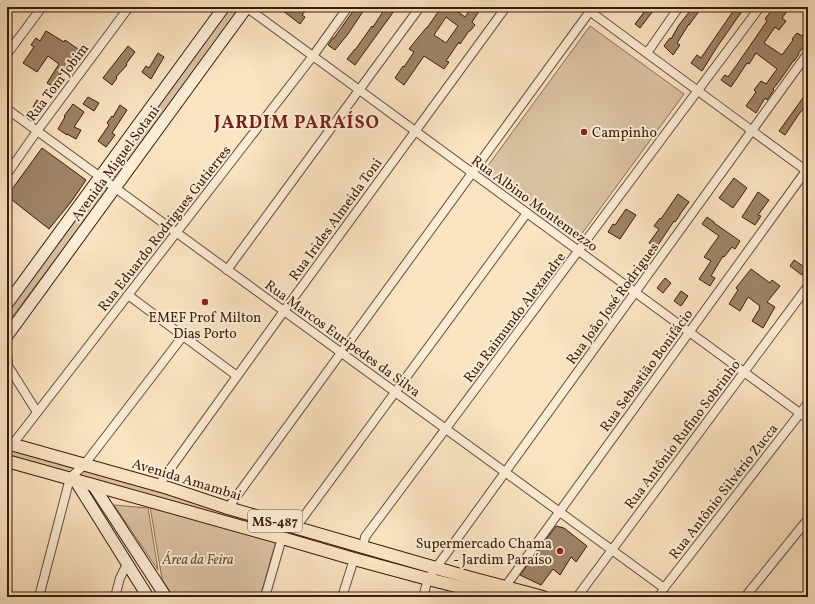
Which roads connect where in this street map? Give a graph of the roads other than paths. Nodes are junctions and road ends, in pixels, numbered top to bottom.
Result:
1 (42, 7) edge
2 (130, 7) edge
3 (224, 7) edge
4 (247, 7) edge
5 (348, 7) edge
6 (420, 7) edge
7 (506, 7) edge
8 (679, 7) edge
9 (760, 7) edge
10 (589, 8) edge
11 (808, 53) edge
12 (7, 54) edge
13 (647, 54) junction
14 (313, 56) junction
15 (359, 90) junction
16 (698, 91) junction
17 (7, 109) edge
18 (37, 131) junction
19 (415, 131) junction
20 (752, 131) junction
21 (807, 170) edge
22 (472, 173) junction
23 (7, 174) edge
24 (100, 177) junction
25 (115, 188) junction
26 (527, 213) junction
27 (177, 233) junction
28 (579, 251) junction
29 (227, 270) junction
30 (808, 286) edge
31 (635, 292) junction
32 (128, 295) junction
33 (7, 304) edge
34 (284, 311) junction
35 (689, 332) junction
36 (7, 336) edge
37 (183, 336) junction
38 (342, 353) junction
39 (7, 354) edge
40 (8, 365) edge
41 (744, 372) junction
42 (237, 376) junction
43 (395, 392) junction
44 (808, 402) edge
45 (37, 412) junction
46 (800, 413) junction
47 (808, 419) edge
48 (446, 429) junction
49 (10, 444) edge
50 (7, 461) edge
51 (84, 465) junction
52 (506, 472) junction
53 (72, 479) junction
54 (158, 486) junction
55 (96, 489) junction
56 (86, 497) junction
57 (228, 508) junction
58 (559, 511) junction
59 (808, 519) edge
60 (296, 527) junction
61 (282, 538) junction
62 (362, 547) junction
63 (612, 550) junction
64 (354, 559) junction
65 (127, 564) junction
66 (436, 568) junction
67 (428, 579) junction
68 (664, 588) junction
69 (502, 592) edge
70 (38, 597) edge
71 (115, 597) edge
72 (148, 597) edge
73 (166, 597) edge
74 (265, 597) edge
75 (342, 597) edge
76 (423, 597) edge
77 (543, 597) edge
78 (577, 597) edge
79 (659, 597) edge
80 (745, 597) edge

1 - 12 street
2 - 18 street, Rua Tom Jobim
3 - 24 street, Avenida Miguel Sotani
4 - 14 street, Rua Albino Montemezzo
4 - 25 street, Avenida Miguel Sotani
5 - 14 street, Rua Eduardo Rodrigues Gutierres
6 - 15 street
7 - 19 street, Rua Irides Almeida Toni
8 - 13 street
9 - 16 street, Rua Raimundo Alexandre
10 - 13 street
10 - 22 street
11 - 20 street, Rua João José Rodrigues
13 - 16 street
14 - 15 street, Rua Albino Montemezzo
14 - 27 street, Rua Eduardo Rodrigues Gutierres
15 - 19 street, Rua Albino Montemezzo
15 - 29 street
16 - 20 street
16 - 28 street, Rua Raimundo Alexandre
17 - 18 street, Rua Marcos Euripedes da Silva
18 - 23 street, Rua Tom Jobim
18 - 24 street, Rua Marcos Euripedes da Silva
19 - 22 street, Rua Albino Montemezzo
19 - 34 street, Rua Irides Almeida Toni
20 - 21 street
20 - 31 street, Rua João José Rodrigues
21 - 35 street, Rua Sebastião Bonifácio
22 - 26 street, Rua Albino Montemezzo
22 - 38 street
24 - 25 street, Rua Marcos Euripedes da Silva
24 - 33 street, Avenida Miguel Sotani
25 - 27 street, Rua Marcos Euripedes da Silva
25 - 36 street, Avenida Miguel Sotani
26 - 28 street, Rua Albino Montemezzo
26 - 43 street
27 - 29 street, Rua Marcos Euripedes da Silva
27 - 32 street, Rua Eduardo Rodrigues Gutierres
28 - 31 street, Rua Albino Montemezzo
28 - 48 street, Rua Raimundo Alexandre
29 - 34 street, Rua Marcos Euripedes da Silva
30 - 41 street, Rua Antônio Rufino Sobrinho
31 - 35 street, Rua Albino Montemezzo
31 - 52 street, Rua João José Rodrigues
32 - 37 street
32 - 45 street, Rua Eduardo Rodrigues Gutierres
34 - 38 street, Rua Marcos Euripedes da Silva
34 - 42 street, Rua Irides Almeida Toni
35 - 41 street, Rua Albino Montemezzo
35 - 58 street, Rua Sebastião Bonifácio
37 - 42 street
37 - 51 street
38 - 43 street, Rua Marcos Euripedes da Silva
38 - 57 street
39 - 40 street
40 - 45 street
41 - 46 street, Rua Albino Montemezzo
41 - 63 street, Rua Antônio Rufino Sobrinho
42 - 54 street, Rua Irides Almeida Toni
43 - 48 street, Rua Marcos Euripedes da Silva
43 - 60 street
44 - 46 street, Rua Antônio Silvério Zucca
45 - 49 street, Rua Eduardo Rodrigues Gutierres
46 - 47 street, Rua Albino Montemezzo
46 - 68 street, Rua Antônio Silvério Zucca
48 - 52 street, Rua Marcos Euripedes da Silva
48 - 62 street, Rua Raimundo Alexandre
49 - 51 main road, Avenida Amambai / MS-487
50 - 53 main road, Avenida Amambai
51 - 53 street
51 - 54 main road, Avenida Amambai / MS-487
52 - 58 street, Rua Marcos Euripedes da Silva
52 - 66 street, Rua João José Rodrigues
53 - 55 main road, Avenida Amambai
53 - 56 street
53 - 70 street
54 - 57 main road, Avenida Amambai / MS-487
55 - 56 street
55 - 61 main road, Avenida Amambai
55 - 73 street
56 - 65 street
57 - 60 main road, Avenida Amambai / MS-487
58 - 63 street, Rua Marcos Euripedes da Silva
58 - 69 street, Rua Sebastião Bonifácio
59 - 80 street
60 - 62 main road, Avenida Amambai / MS-487
61 - 64 main road, Avenida Amambai
61 - 74 street
62 - 66 main road, Avenida Amambai / MS-487
63 - 68 street, Rua Marcos Euripedes da Silva
63 - 78 street, Rua Antônio Rufino Sobrinho
64 - 67 main road, Avenida Amambai
64 - 75 street
65 - 71 street
65 - 72 street
66 - 67 street, Rua João José Rodrigues
66 - 69 main road, Avenida Amambai / MS-487
67 - 69 main road, Avenida Amambai
67 - 76 street
68 - 79 street, Rua Antônio Silvério Zucca
69 - 77 main road, Avenida Amambai / MS-487

